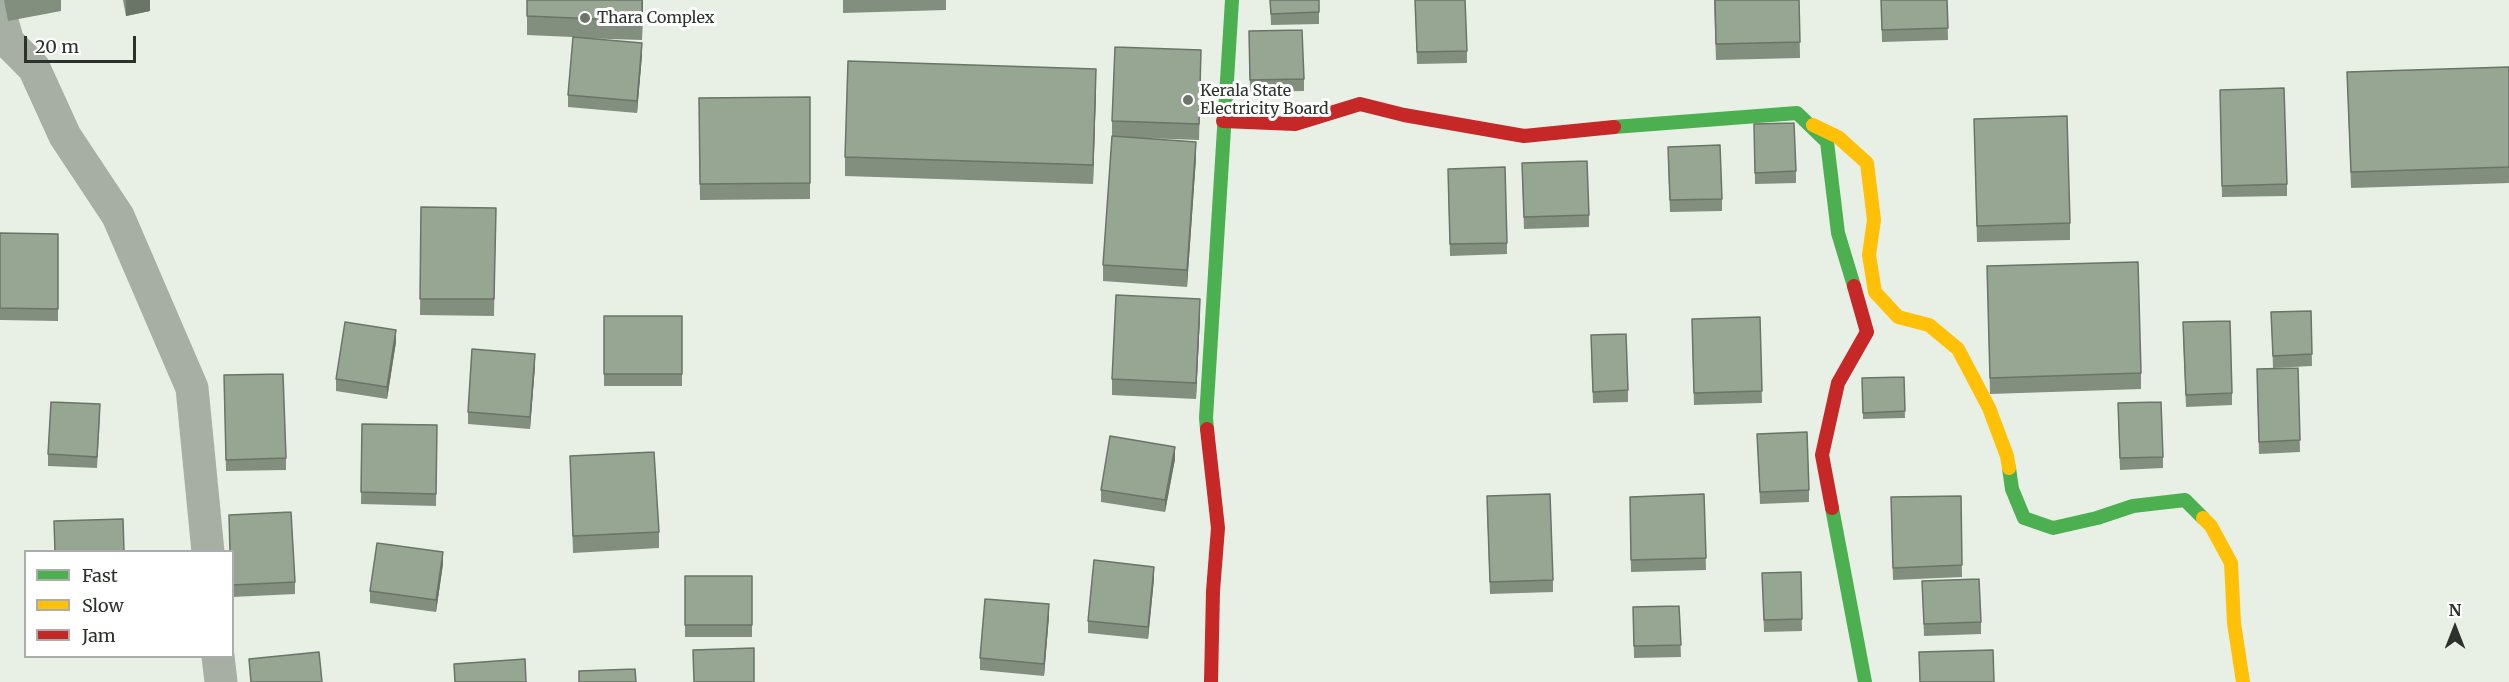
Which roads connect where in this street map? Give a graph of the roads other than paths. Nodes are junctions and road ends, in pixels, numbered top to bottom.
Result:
1 (1232, 0) edge
2 (0, 14) edge
3 (1223, 121) junction
4 (1806, 121) junction
5 (208, 550) edge
6 (218, 658) edge
7 (221, 682) edge
8 (1211, 682) edge
9 (1865, 682) edge
10 (2242, 682) edge

1 - 3 street
2 - 5 street
3 - 4 street
3 - 8 street
4 - 9 street
4 - 10 street
6 - 7 street

